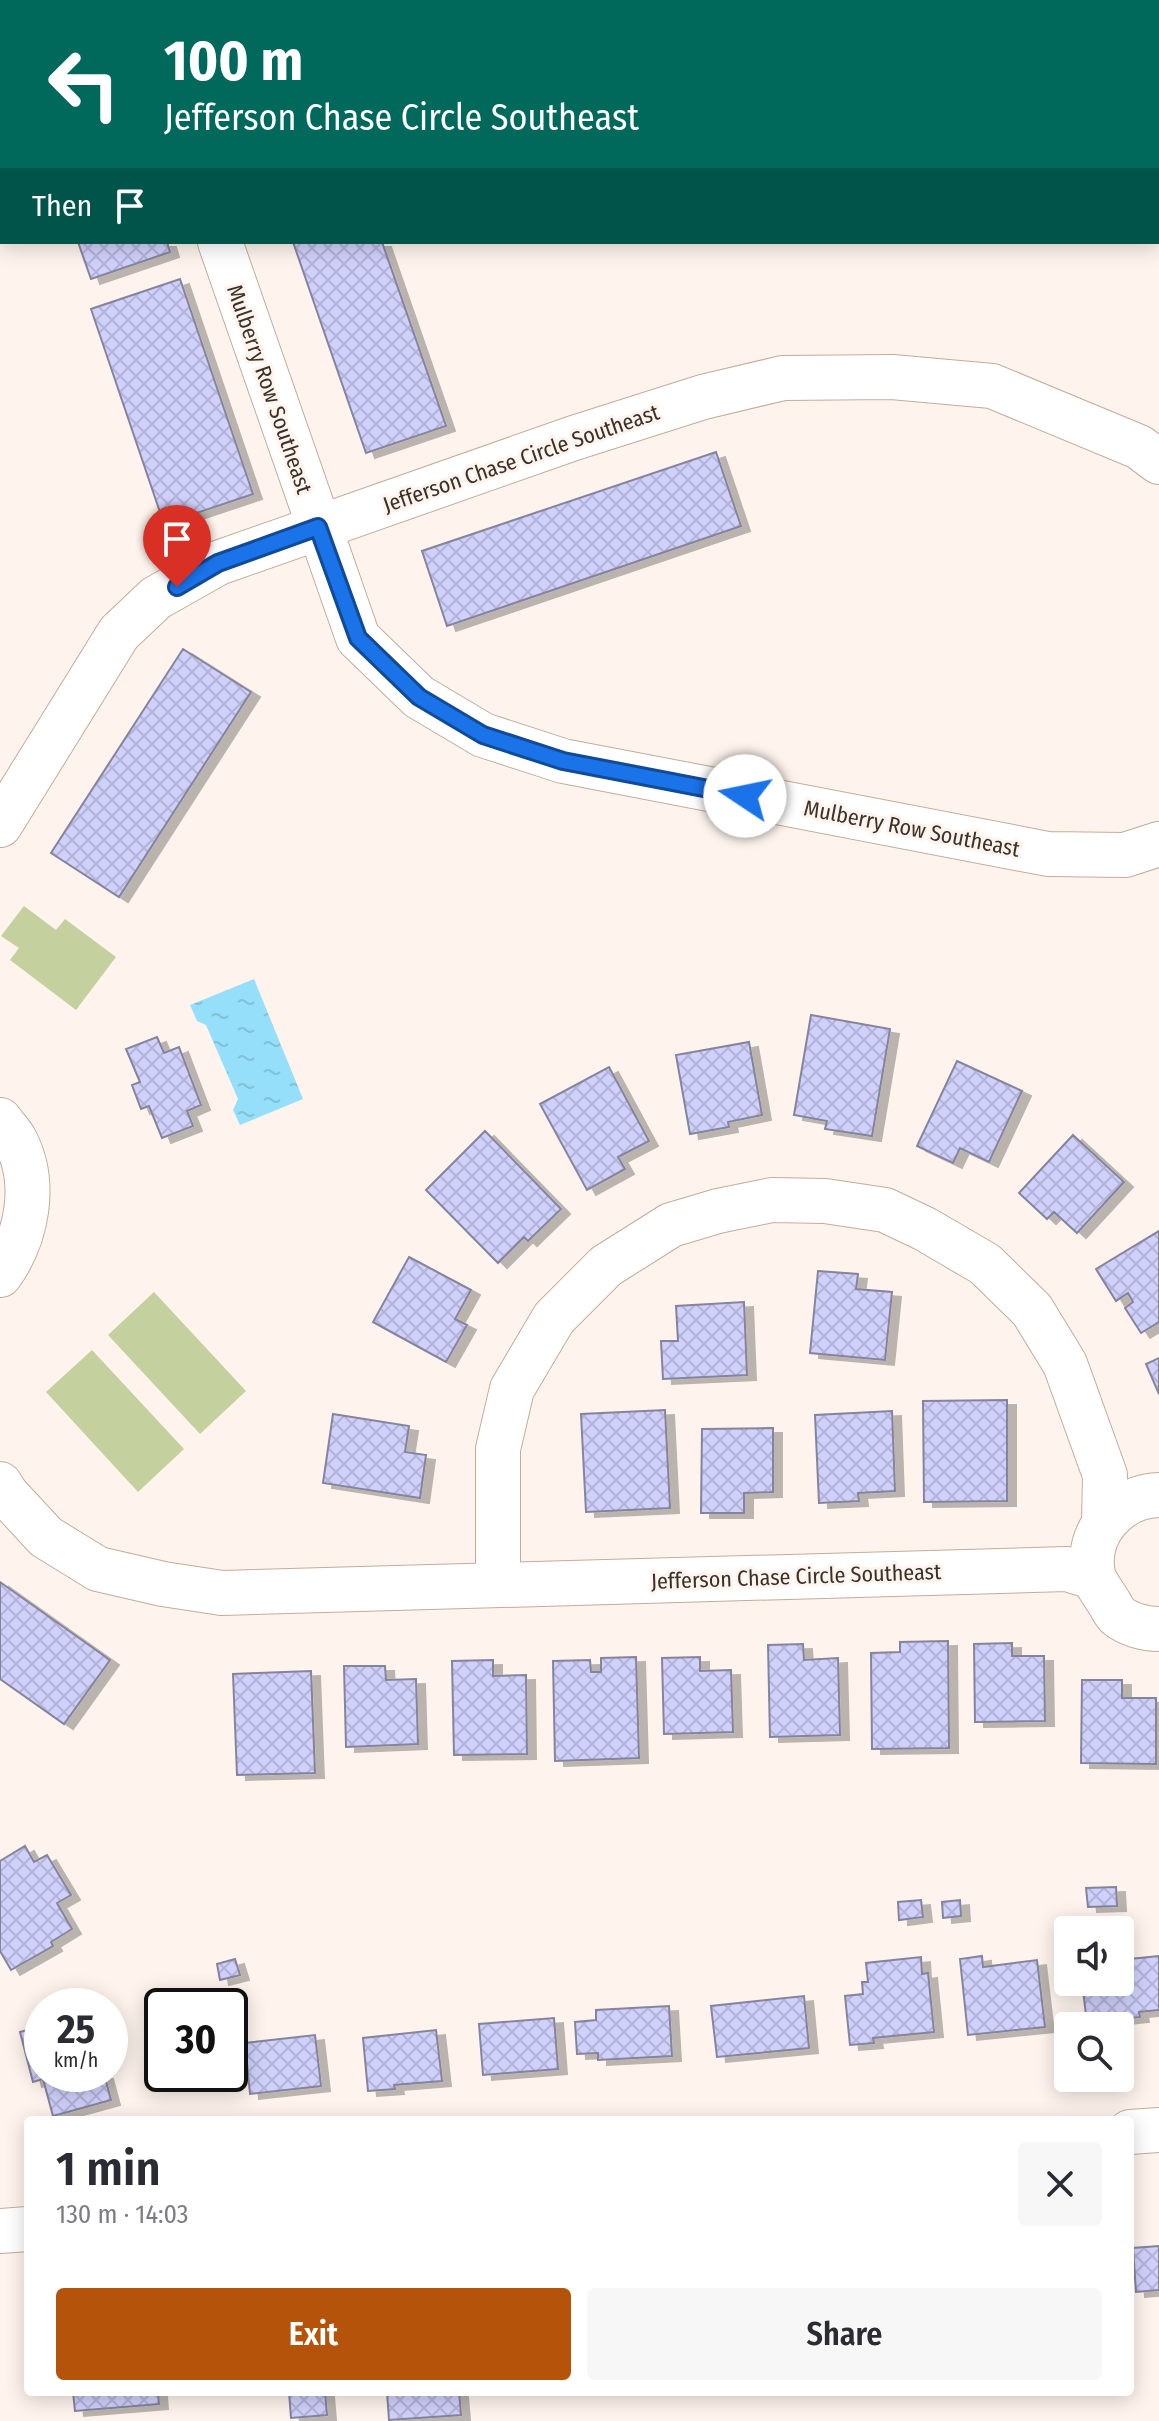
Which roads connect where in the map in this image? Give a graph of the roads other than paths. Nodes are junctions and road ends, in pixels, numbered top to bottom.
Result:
1 (221, 244) edge
2 (1159, 462) edge
3 (318, 527) junction
4 (0, 825) edge
5 (1159, 844) edge
6 (0, 1120) edge
7 (0, 1275) edge
8 (0, 1484) edge
9 (1159, 1495) edge
10 (1104, 1522) junction
11 (1093, 1577) junction
12 (498, 1584) junction
13 (1159, 1629) edge
14 (1159, 2130) edge
15 (1134, 2132) edge
16 (24, 2229) edge
17 (0, 2231) edge

1 - 3 street, Mulberry Row Southeast
2 - 3 street, Jefferson Chase Circle Southeast
3 - 4 street, Jefferson Chase Circle Southeast
3 - 5 street, Mulberry Row Southeast
6 - 7 street
8 - 12 street, Jefferson Chase Circle Southeast
9 - 10 street
10 - 11 street
10 - 12 street
11 - 12 street, Jefferson Chase Circle Southeast
11 - 13 street
14 - 15 street
16 - 17 street

